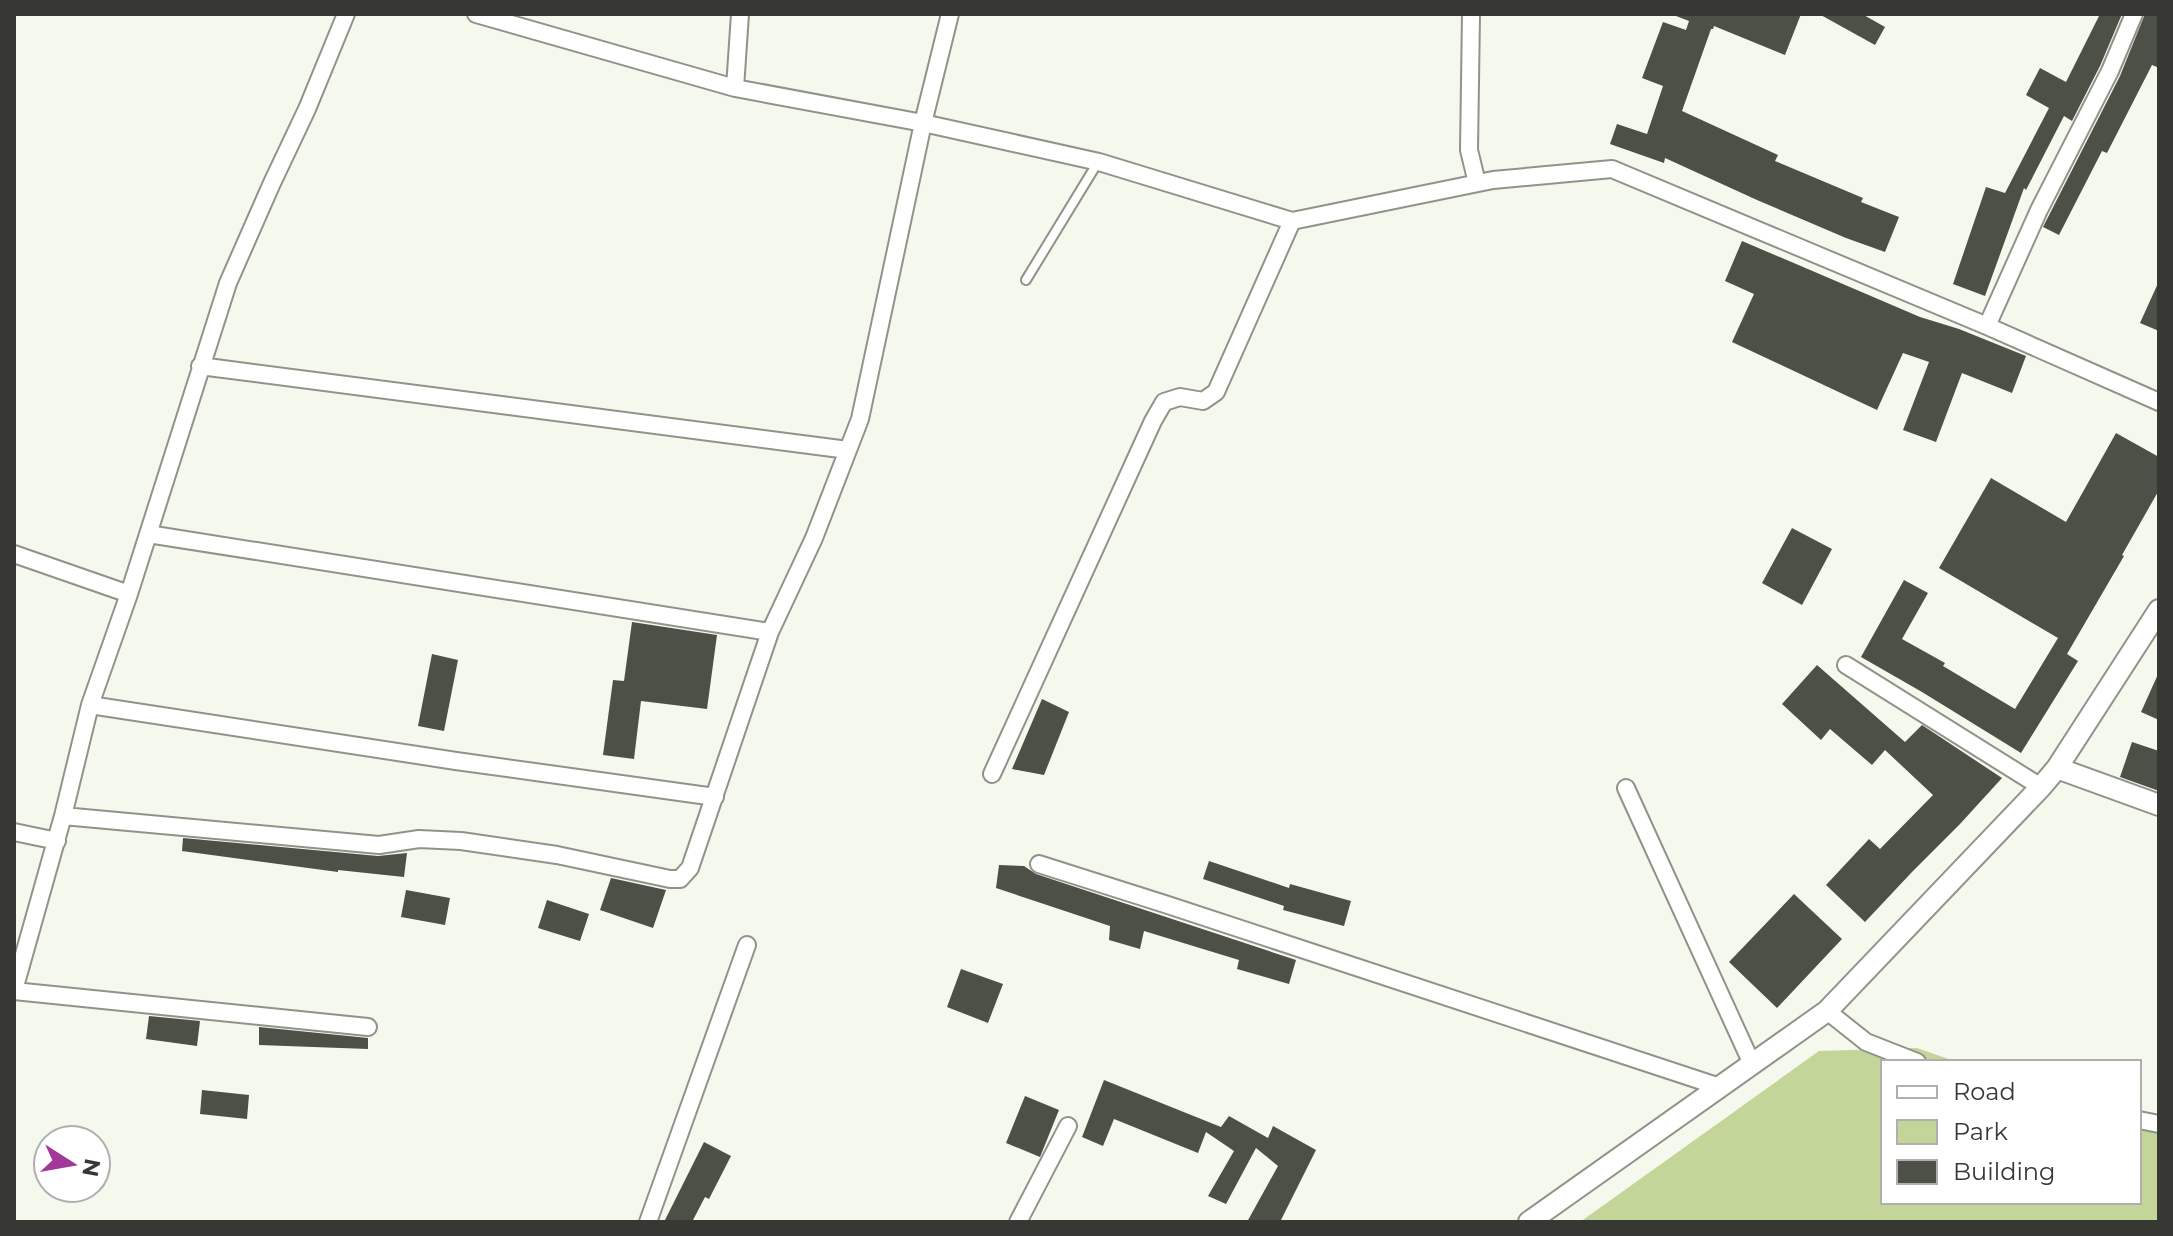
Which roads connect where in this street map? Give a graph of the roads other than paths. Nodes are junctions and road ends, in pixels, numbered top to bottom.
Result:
1 (346, 14) edge
2 (476, 14) edge
3 (740, 14) edge
4 (950, 14) edge
5 (1471, 14) edge
6 (2134, 14) edge
7 (735, 88) junction
8 (923, 123) junction
9 (1099, 162) junction
10 (1477, 183) junction
11 (1292, 221) junction
12 (1026, 280) dead end
13 (1987, 326) junction
14 (200, 366) junction
15 (2159, 402) edge
16 (848, 450) junction
17 (148, 534) junction
18 (14, 554) edge
19 (129, 594) junction
20 (2159, 610) edge
21 (770, 632) junction
22 (1846, 665) dead end
23 (90, 705) junction
24 (2057, 768) junction
25 (992, 774) dead end
26 (2041, 787) junction
27 (1626, 788) dead end
28 (715, 797) junction
29 (2159, 805) edge
30 (63, 816) junction
31 (14, 832) edge
32 (57, 841) junction
33 (1039, 864) dead end
34 (747, 945) dead end
35 (14, 990) edge
36 (1827, 1011) junction
37 (368, 1027) dead end
38 (1912, 1060) edge
39 (1752, 1064) junction
40 (1720, 1087) junction
41 (1068, 1126) dead end
42 (648, 1222) edge
43 (1018, 1222) edge
44 (1529, 1222) edge

1 - 14 street
2 - 7 street
3 - 7 street
4 - 8 street
5 - 10 street
6 - 13 street
7 - 8 street
8 - 9 street
8 - 16 street
9 - 11 street
9 - 12 lane
10 - 11 street
10 - 13 street
11 - 25 street
13 - 15 street
14 - 16 street
14 - 17 street
16 - 21 street
17 - 19 street
17 - 21 street
18 - 19 street
19 - 23 street
20 - 24 street
21 - 28 street
22 - 26 street
23 - 28 street
23 - 30 street
24 - 26 street
24 - 29 street
26 - 36 street
27 - 39 street
28 - 30 street
30 - 32 street
31 - 32 street
32 - 35 street
33 - 40 street
34 - 42 street
35 - 37 street
36 - 38 street
36 - 39 street
39 - 40 street
40 - 44 street
41 - 43 street

